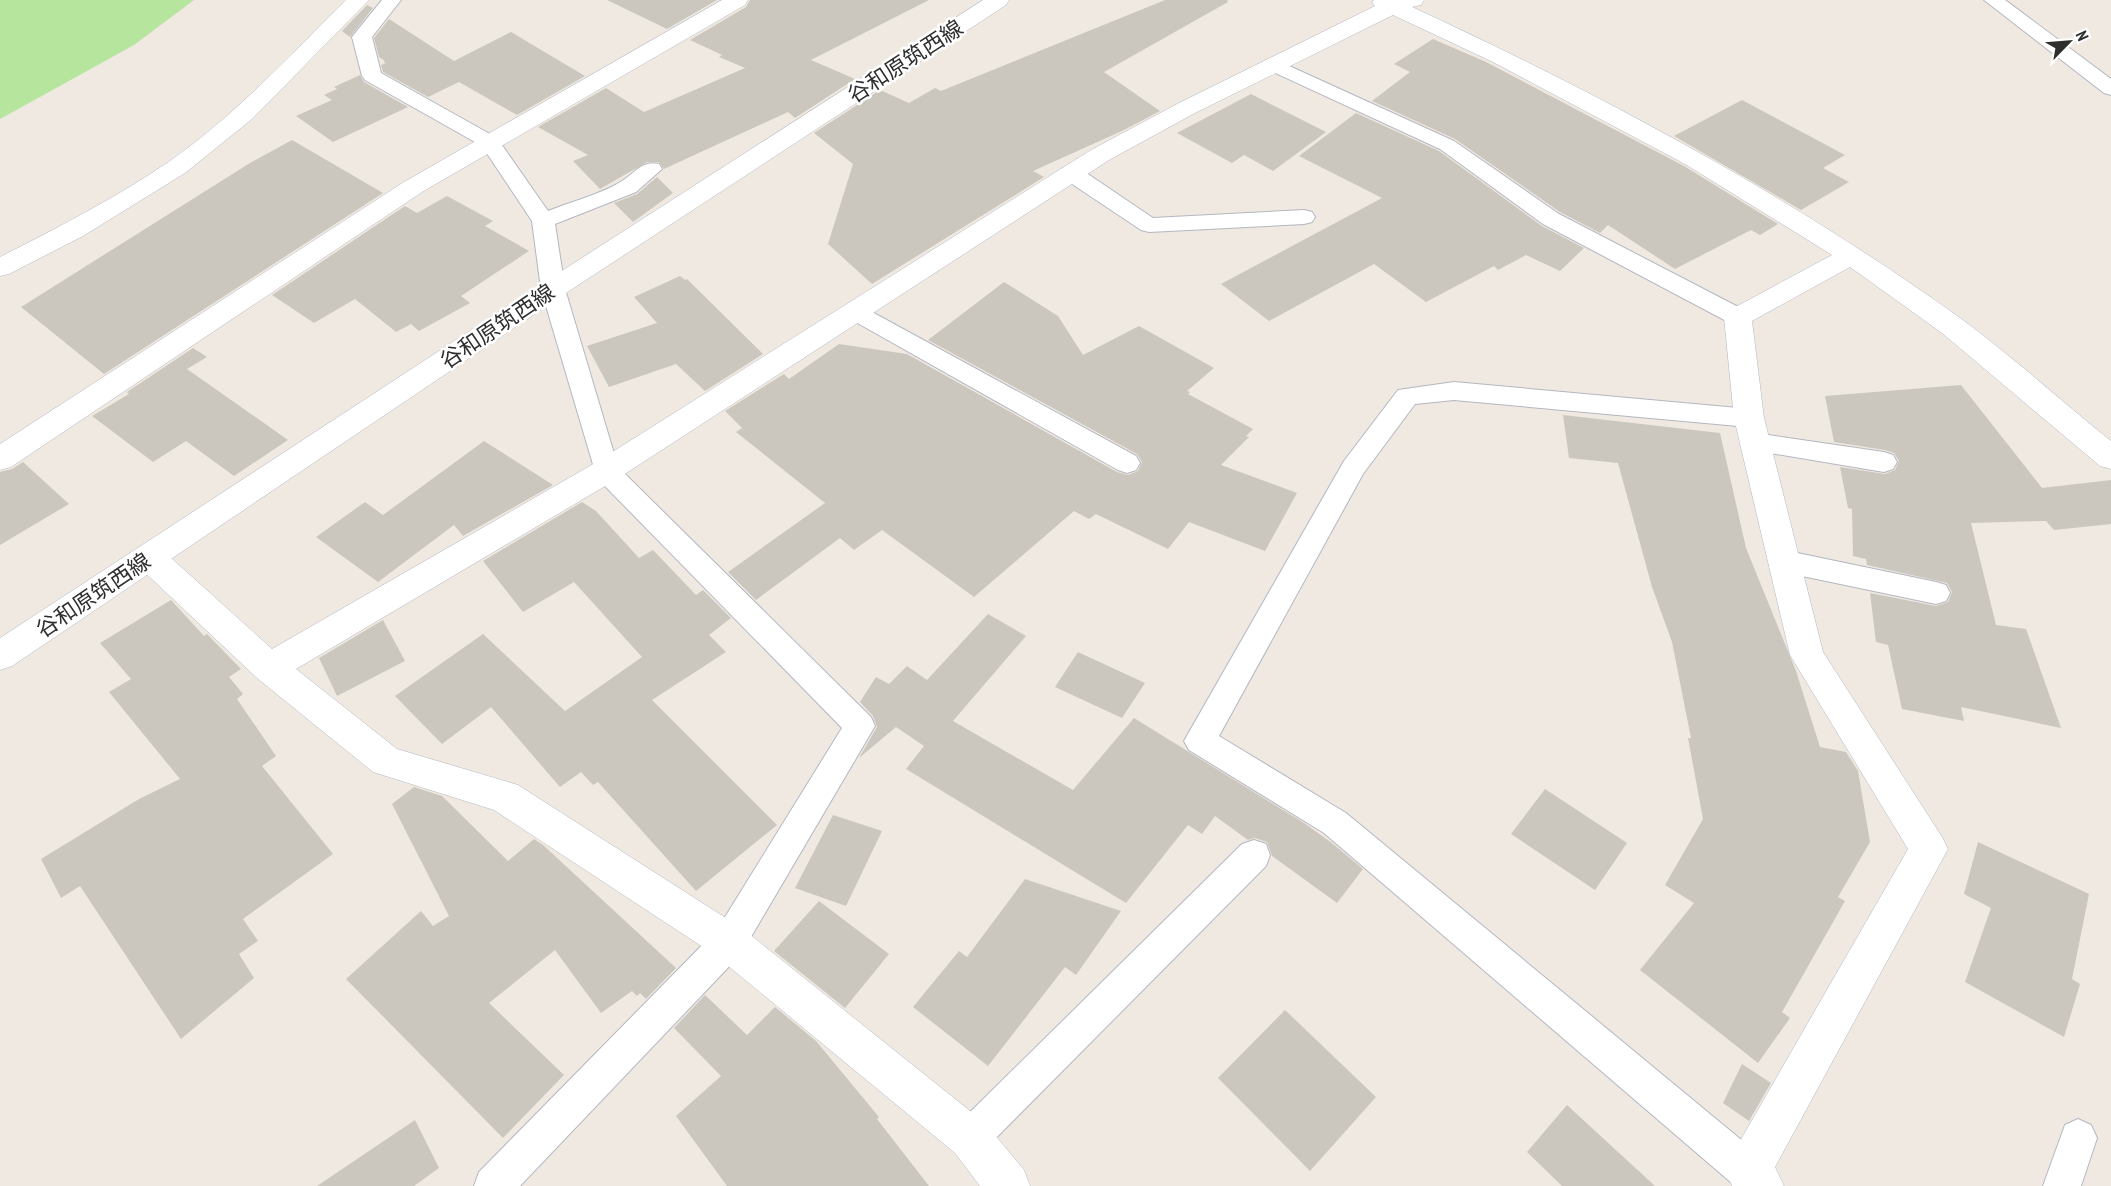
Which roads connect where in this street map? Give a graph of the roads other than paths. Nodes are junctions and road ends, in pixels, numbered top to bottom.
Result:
1 (358, 0) edge
2 (392, 0) edge
3 (737, 0) edge
4 (998, 0) edge
5 (1993, 0) edge
6 (1395, 2) edge
7 (1276, 66) junction
8 (2111, 89) edge
9 (490, 142) junction
10 (651, 169) dead end
11 (1071, 174) junction
12 (1304, 218) dead end
13 (543, 221) junction
14 (1851, 255) junction
15 (0, 268) edge
16 (553, 289) junction
17 (853, 311) junction
18 (1738, 317) junction
19 (1752, 430) junction
20 (2111, 458) edge
21 (0, 459) edge
22 (1884, 462) dead end
23 (1127, 464) dead end
24 (606, 471) junction
25 (149, 557) junction
26 (1784, 561) junction
27 (1936, 593) dead end
28 (0, 656) edge
29 (269, 668) junction
30 (1254, 855) dead end
31 (729, 942) junction
32 (970, 1138) junction
33 (2078, 1138) dead end
34 (1755, 1178) edge
35 (493, 1186) edge
36 (1008, 1186) edge
37 (2062, 1186) edge

1 - 15 street
2 - 9 lane
3 - 9 street
4 - 16 street, 谷和原筑西線
5 - 8 lane
6 - 7 street
6 - 14 street
7 - 11 street
7 - 18 lane
9 - 13 lane
9 - 21 street
10 - 13 lane
11 - 12 lane
11 - 17 street
13 - 16 lane
14 - 18 street
14 - 20 street
16 - 24 lane
16 - 25 street, 谷和原筑西線
17 - 23 lane
17 - 24 street
18 - 19 street
19 - 22 lane
19 - 26 street
19 - 34 lane
24 - 29 street
24 - 31 lane
25 - 28 street, 谷和原筑西線
25 - 29 street
26 - 27 lane
26 - 34 street
29 - 31 street
30 - 32 lane
31 - 32 street
31 - 35 lane
32 - 36 street
33 - 37 lane

